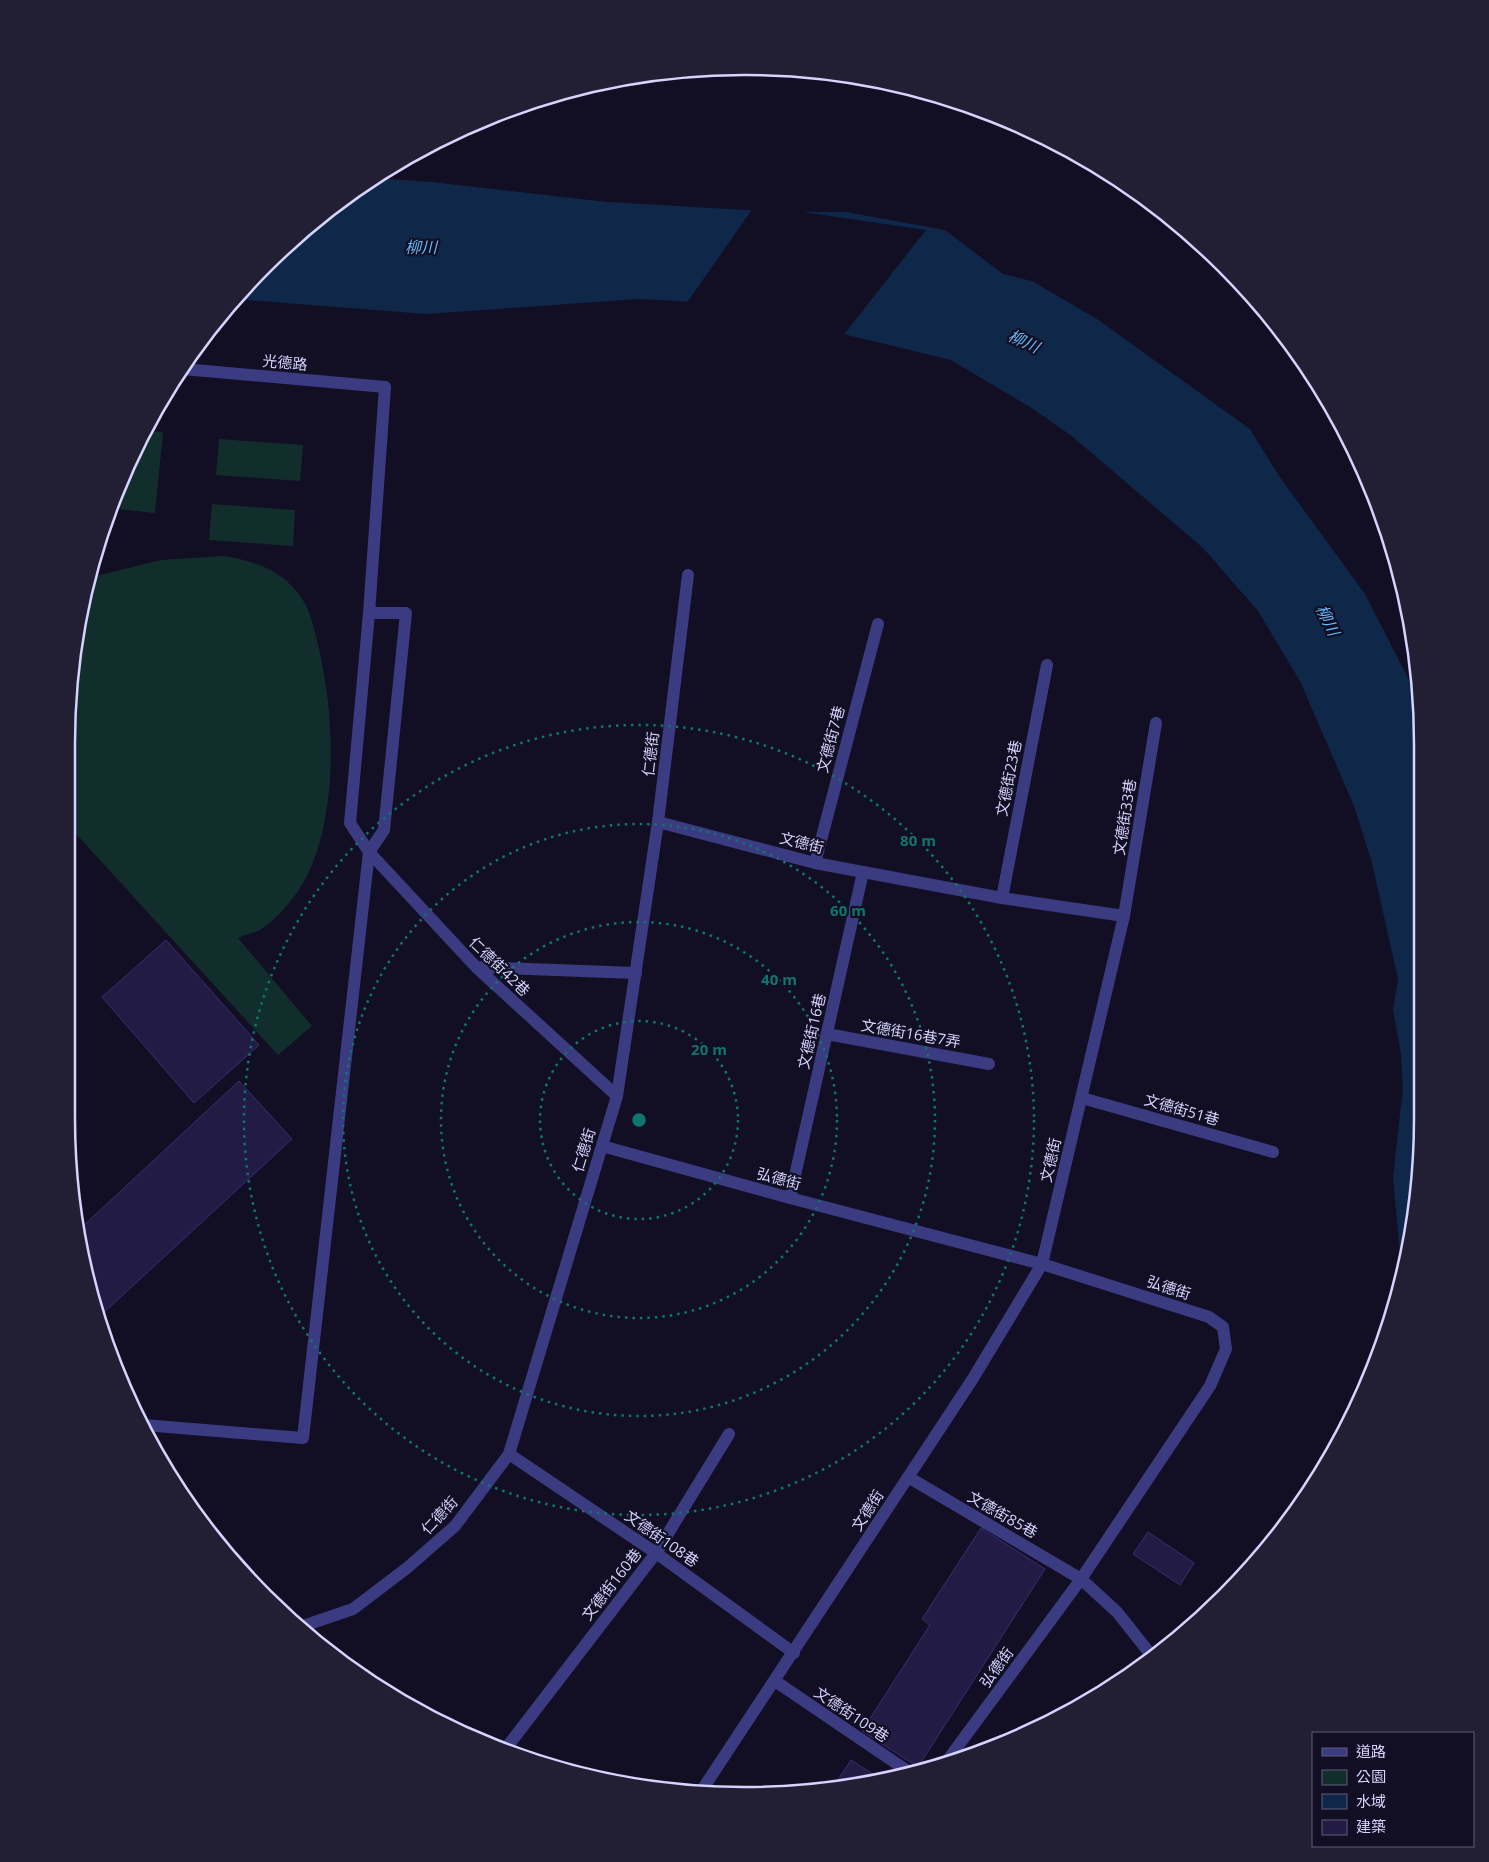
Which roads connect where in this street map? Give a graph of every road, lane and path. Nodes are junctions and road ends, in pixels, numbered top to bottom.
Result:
1 (190, 370) edge
2 (385, 387) joint
3 (688, 575) dead end
4 (369, 613) junction
5 (878, 624) dead end
6 (1047, 665) dead end
7 (1156, 723) dead end
8 (658, 822) junction
9 (369, 852) junction
10 (815, 863) junction
11 (863, 872) junction
12 (1002, 898) junction
13 (1124, 916) junction
14 (476, 967) junction
15 (636, 974) junction
16 (827, 1034) junction
17 (989, 1064) dead end
18 (617, 1096) junction
19 (1082, 1098) junction
20 (602, 1146) junction
21 (1273, 1152) dead end
22 (790, 1198) junction
23 (1042, 1264) junction
24 (150, 1426) edge
25 (729, 1434) dead end
26 (509, 1454) junction
27 (908, 1477) junction
28 (656, 1553) junction
29 (1081, 1579) junction
30 (307, 1625) edge
31 (1148, 1651) edge
32 (794, 1653) junction
33 (774, 1681) junction
34 (509, 1744) edge
35 (953, 1753) edge
36 (903, 1768) edge
37 (705, 1786) edge

1 - 2 street, 光德路
2 - 4 street, 仁德街42巷
3 - 8 street, 仁德街
4 - 9 street, 仁德街42巷
4 - 9 street
5 - 10 street, 文德街7巷
6 - 12 street, 文德街23巷
7 - 13 street, 文德街33巷
8 - 10 street, 文德街
8 - 15 street, 仁德街
9 - 14 street, 仁德街42巷
9 - 24 street
10 - 11 street, 文德街
11 - 12 street, 文德街
11 - 16 street, 文德街16巷
12 - 13 street, 文德街
13 - 19 street, 文德街
14 - 15 street
14 - 18 street, 仁德街42巷
15 - 18 street, 仁德街
16 - 17 street, 文德街16巷7弄
16 - 22 street, 文德街16巷
18 - 20 street, 仁德街
19 - 21 street, 文德街51巷
19 - 23 street, 文德街
20 - 22 street, 弘德街
20 - 26 street, 仁德街
22 - 23 street, 弘德街
23 - 27 street, 文德街
23 - 29 street, 弘德街
25 - 28 street, 文德街160巷
26 - 28 street, 文德街108巷
26 - 30 street, 仁德街
27 - 29 street, 文德街85巷
27 - 32 street, 文德街
28 - 32 street, 文德街108巷
28 - 34 street, 文德街160巷
29 - 31 street, 文德街85巷
29 - 35 street, 弘德街
32 - 33 street, 文德街
33 - 36 street, 文德街109巷
33 - 37 street, 文德街

